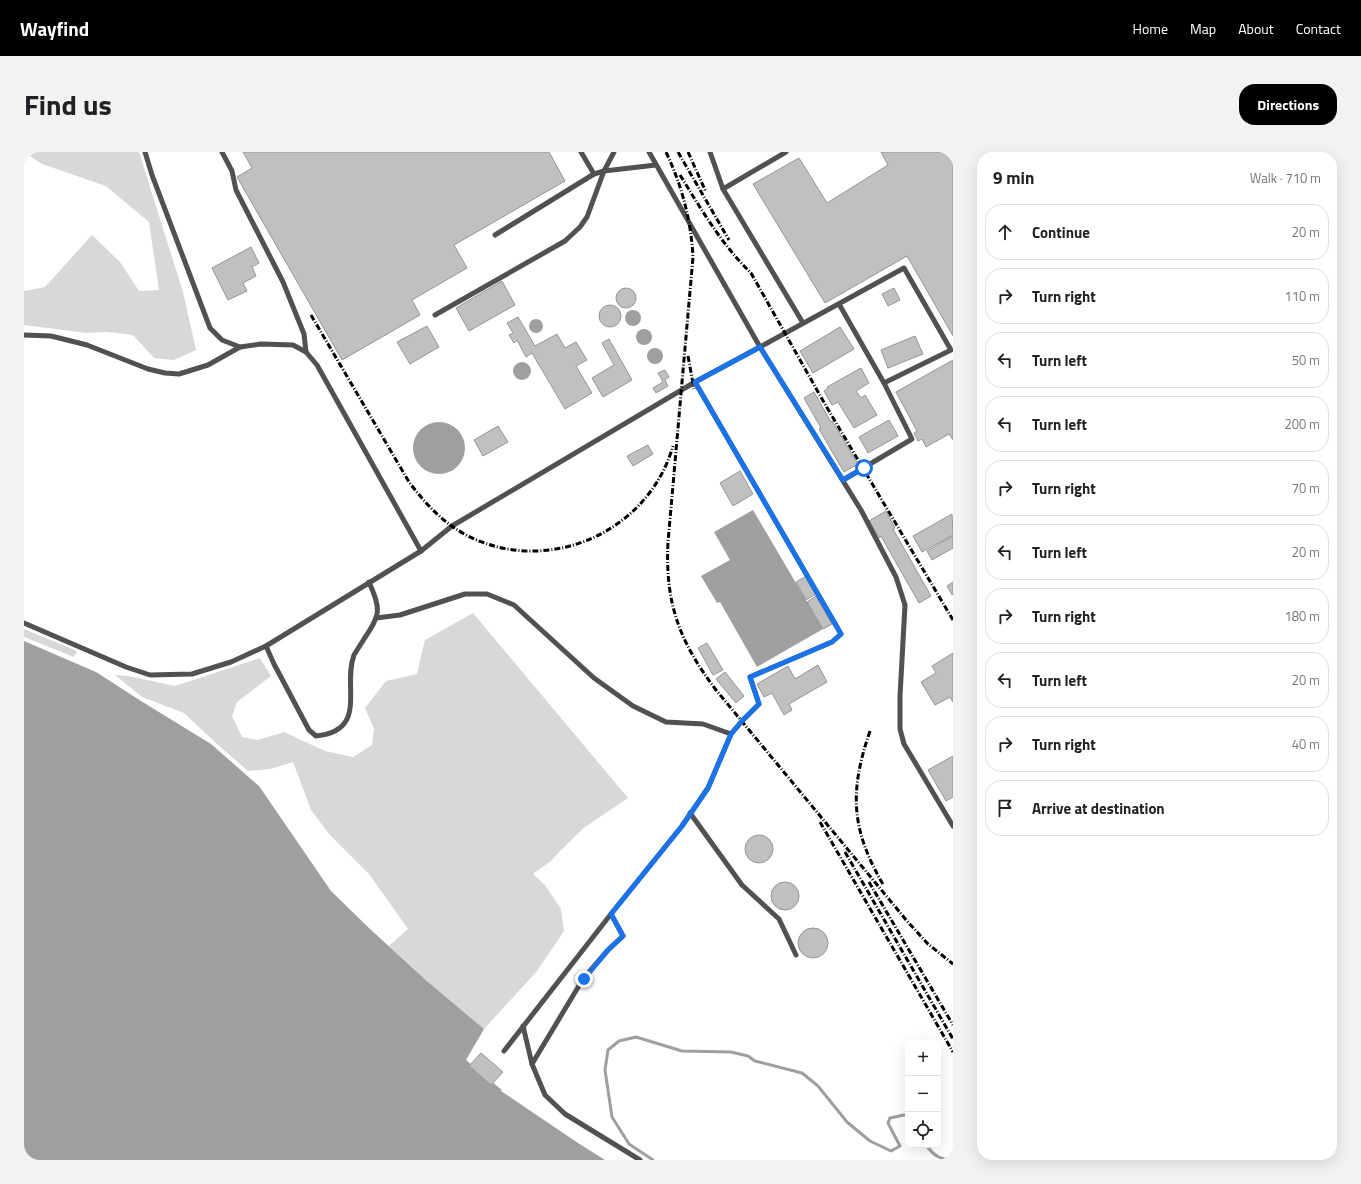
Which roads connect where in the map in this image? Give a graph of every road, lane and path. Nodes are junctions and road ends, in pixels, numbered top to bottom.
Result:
1 (145, 152) edge
2 (222, 152) edge
3 (581, 152) edge
4 (614, 152) edge
5 (649, 152) edge
6 (710, 152) edge
7 (786, 152) edge
8 (656, 165) junction
9 (604, 170) junction
10 (594, 174) junction
11 (723, 188) junction
12 (495, 236) dead end
13 (839, 304) junction
14 (436, 315) dead end
15 (803, 323) junction
16 (24, 335) edge
17 (240, 347) junction
18 (760, 347) junction
19 (306, 352) junction
20 (695, 382) junction
21 (884, 383) junction
22 (843, 480) junction
23 (421, 551) junction
24 (369, 582) junction
25 (376, 618) junction
26 (24, 624) edge
27 (266, 646) junction
28 (731, 734) junction
29 (690, 814) junction
30 (953, 826) edge
31 (611, 914) junction
32 (796, 955) dead end
33 (523, 1026) junction
34 (504, 1051) dead end
35 (532, 1064) junction
36 (640, 1160) edge

1 - 17 lane
2 - 19 lane
3 - 10 lane
4 - 9 lane
5 - 8 lane
6 - 11 lane
7 - 11 lane
8 - 9 lane
8 - 18 lane
9 - 10 lane
9 - 14 lane
10 - 12 lane
11 - 15 lane
13 - 15 lane
13 - 21 lane
13 - 21 lane
15 - 18 lane
16 - 17 lane
17 - 19 lane
18 - 20 lane
18 - 22 lane
19 - 23 lane
20 - 23 lane
20 - 28 lane
21 - 22 lane
22 - 30 lane
23 - 24 lane
24 - 25 lane
24 - 27 lane
25 - 27 lane
25 - 28 lane
26 - 27 lane
28 - 29 lane
29 - 31 lane
29 - 32 lane
31 - 33 lane
31 - 35 lane
33 - 34 lane
33 - 35 lane
35 - 36 lane

